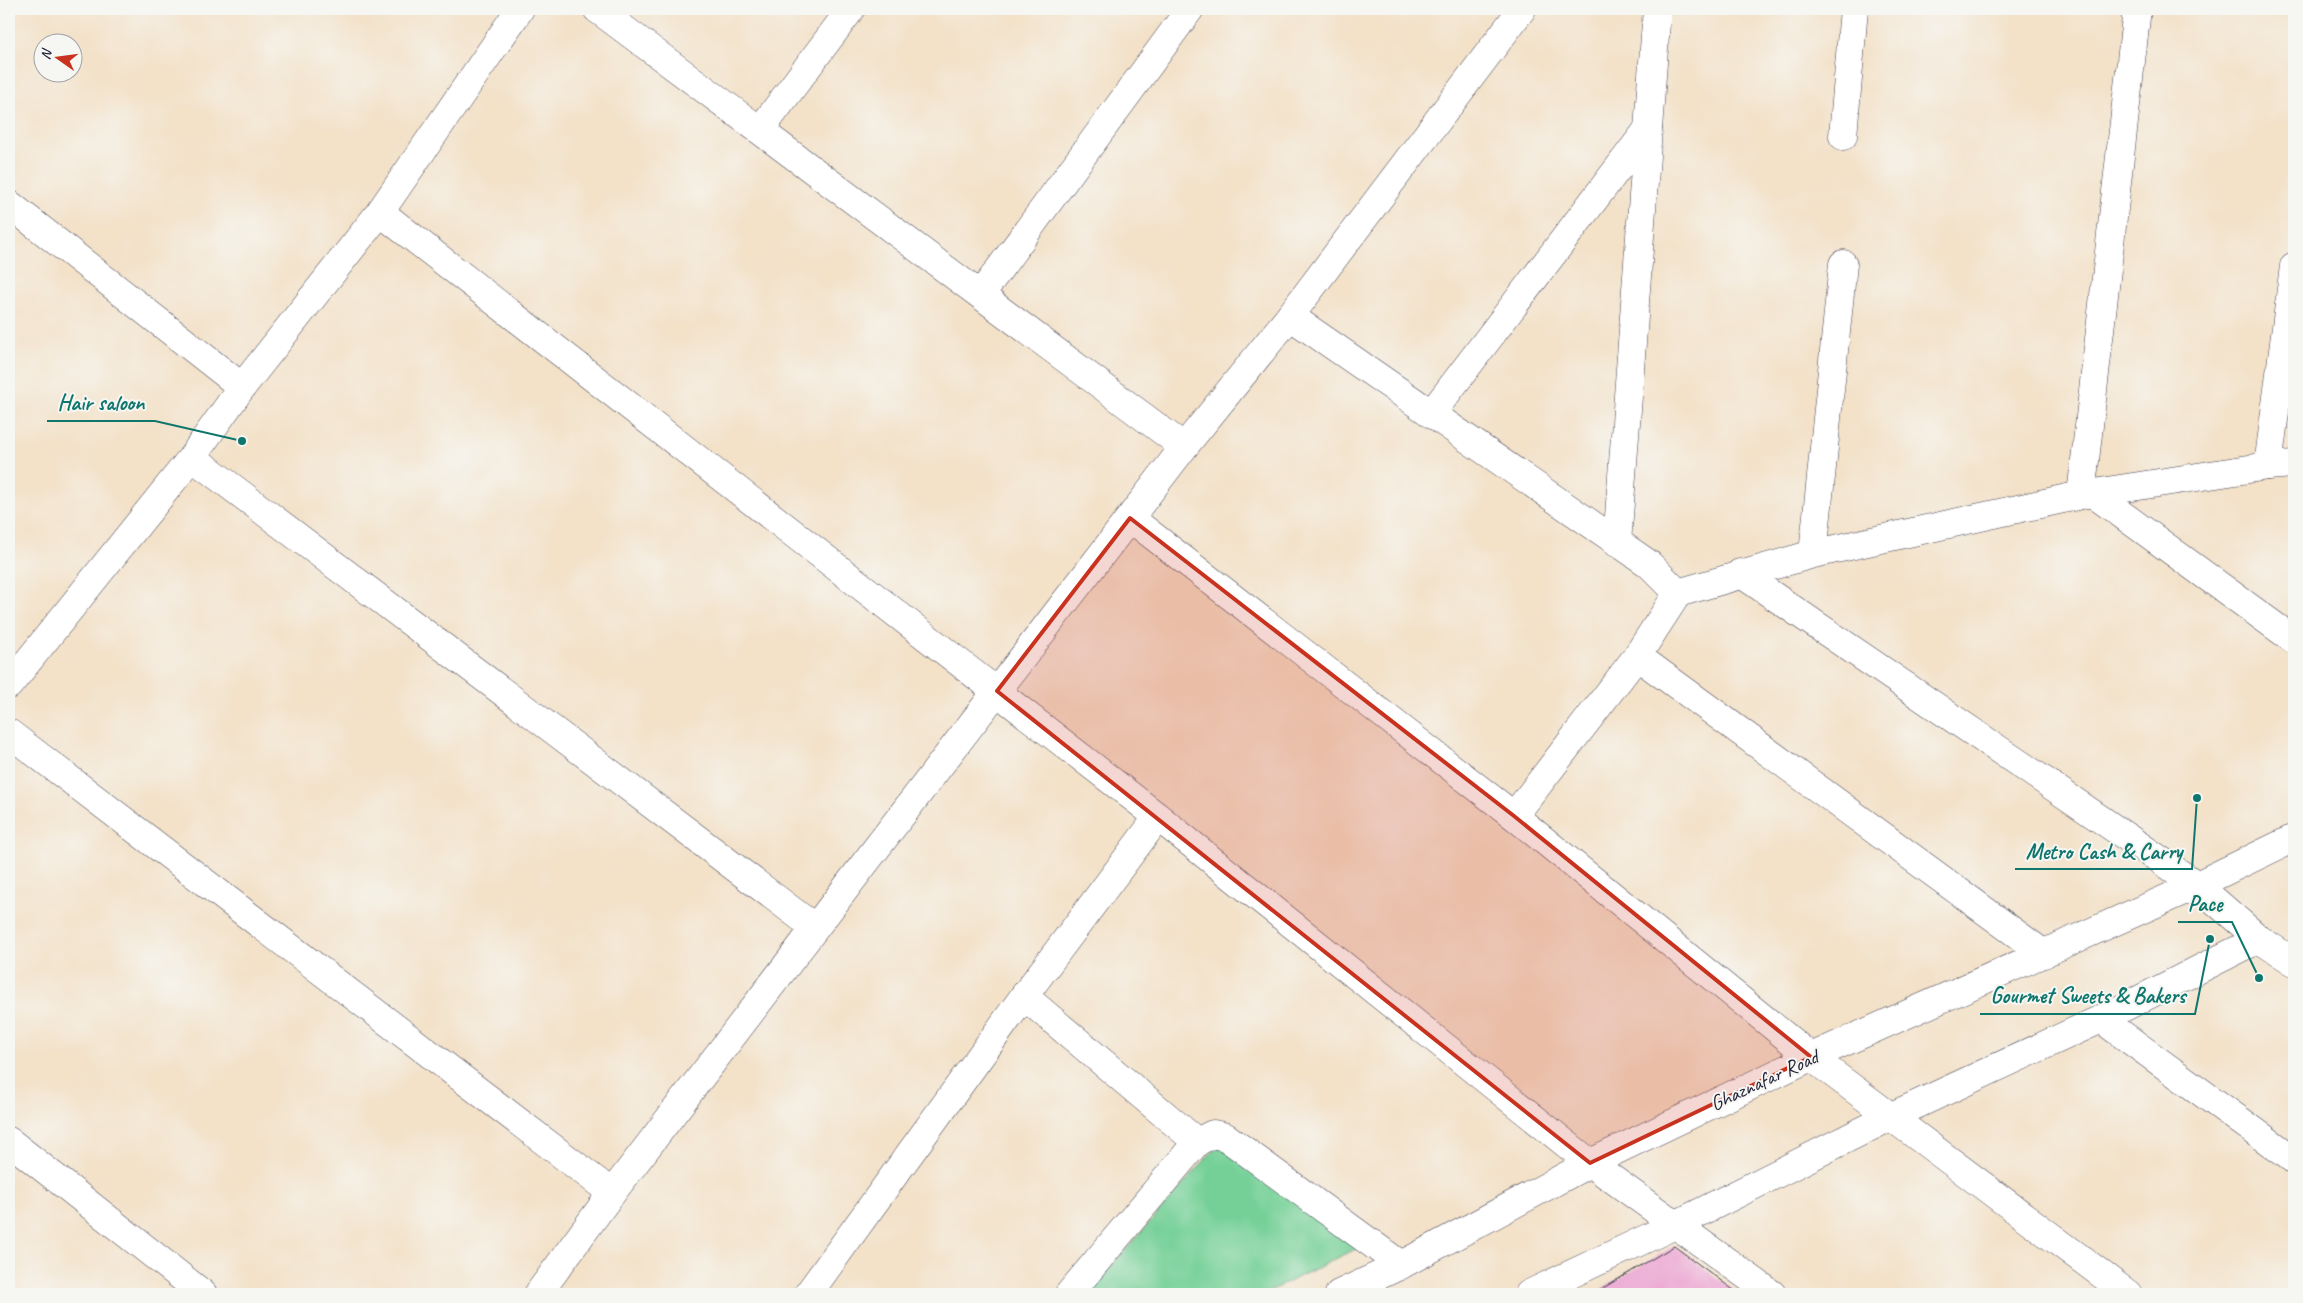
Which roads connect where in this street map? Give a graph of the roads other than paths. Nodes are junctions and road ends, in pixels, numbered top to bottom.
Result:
1 (520, 9) edge
2 (597, 9) edge
3 (851, 9) edge
4 (1190, 9) edge
5 (1522, 9) edge
6 (1657, 9) edge
7 (1854, 9) edge
8 (2137, 9) edge
9 (1648, 129) junction
10 (761, 130) junction
11 (1843, 136) dead end
12 (9, 204) edge
13 (380, 212) junction
14 (1843, 264) dead end
15 (2294, 266) edge
16 (981, 294) junction
17 (1290, 316) junction
18 (242, 387) junction
19 (1431, 414) junction
20 (1184, 447) junction
21 (192, 457) junction
22 (2281, 465) edge
23 (2088, 495) junction
24 (1130, 518) junction
25 (1618, 543) junction
26 (1813, 554) junction
27 (1740, 573) junction
28 (1678, 593) junction
29 (2294, 640) edge
30 (1637, 656) junction
31 (9, 685) edge
32 (997, 691) junction
33 (9, 733) edge
34 (1514, 816) junction
35 (1158, 817) junction
36 (2294, 838) edge
37 (2197, 886) junction
38 (815, 928) junction
39 (2260, 939) junction
40 (2044, 954) junction
41 (2294, 962) edge
42 (1024, 996) junction
43 (2101, 1019) junction
44 (1812, 1057) junction
45 (1892, 1116) junction
46 (9, 1140) edge
47 (1197, 1142) junction
48 (2294, 1160) edge
49 (1590, 1163) junction
50 (612, 1193) junction
51 (1678, 1224) junction
52 (1401, 1265) junction
53 (203, 1294) edge
54 (538, 1294) edge
55 (808, 1294) edge
56 (1070, 1294) edge
57 (1339, 1294) edge
58 (1529, 1294) edge
59 (1772, 1294) edge
60 (2128, 1294) edge

1 - 13 street
2 - 10 street
3 - 10 street
4 - 16 street
5 - 17 street
6 - 9 street
7 - 11 street
8 - 23 street
9 - 19 street
9 - 25 street
10 - 16 street
12 - 18 street
13 - 18 street
13 - 32 street
14 - 26 street
15 - 22 street
16 - 20 street
17 - 19 street
17 - 20 street
18 - 21 street
19 - 25 street
20 - 24 street
21 - 31 street
21 - 38 street
22 - 23 street
23 - 26 street
23 - 29 street
24 - 32 street
24 - 34 street
25 - 28 street
26 - 27 street
27 - 28 street
27 - 37 street
28 - 30 street
30 - 34 street
30 - 40 street
32 - 35 street
32 - 38 street
33 - 50 street
34 - 44 street
35 - 42 street
35 - 49 street
36 - 37 street, Ghaznafar Road
37 - 39 street
37 - 40 street, Ghaznafar Road
38 - 50 street
39 - 41 street
39 - 43 street
40 - 44 street, Ghaznafar Road
42 - 47 street
42 - 55 street
43 - 45 street
43 - 48 street
44 - 45 street
44 - 49 street, Ghaznafar Road
45 - 51 street
45 - 60 street
46 - 53 street
47 - 52 street
47 - 56 street
49 - 51 street
49 - 52 street, Ghaznafar Road
50 - 54 street
51 - 58 street
51 - 59 street
52 - 57 street, Ghaznafar Road

